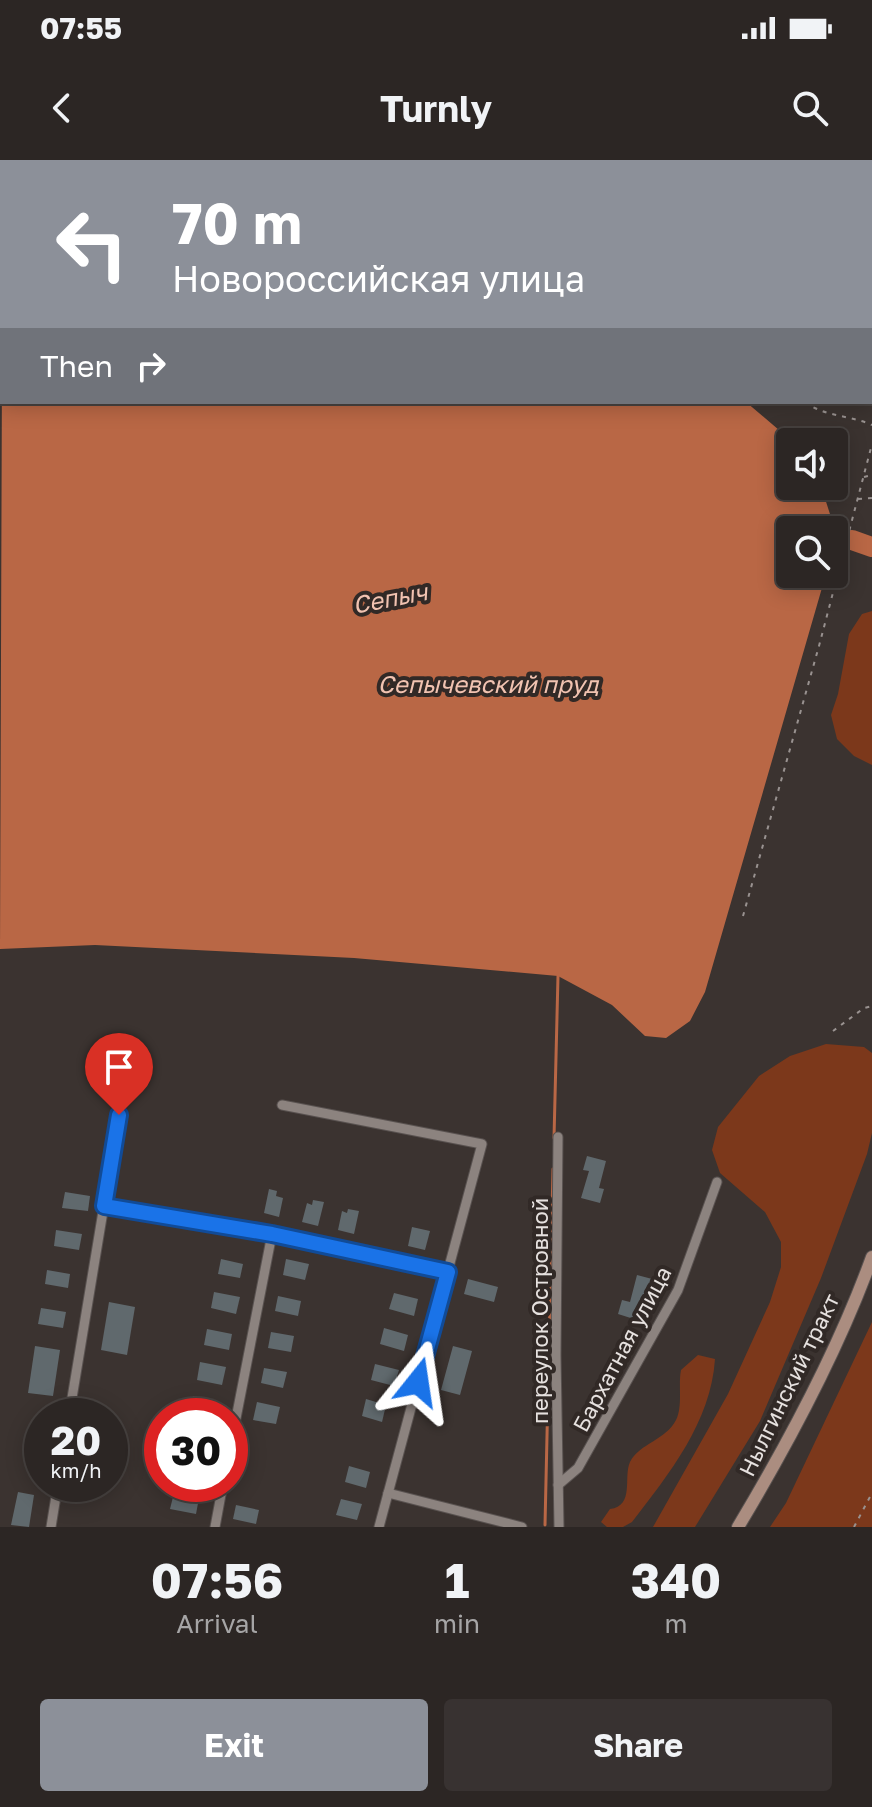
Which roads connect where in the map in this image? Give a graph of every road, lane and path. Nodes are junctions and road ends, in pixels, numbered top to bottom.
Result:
1 (809, 404) edge
2 (872, 425) edge
3 (872, 444) edge
4 (872, 475) edge
5 (863, 477) junction
6 (872, 498) edge
7 (856, 499) junction
8 (743, 916) dead end
9 (872, 1006) edge
10 (833, 1031) dead end
11 (282, 1105) dead end
12 (119, 1115) dead end
13 (558, 1137) dead end
14 (717, 1182) dead end
15 (104, 1206) junction
16 (272, 1234) junction
17 (872, 1257) edge
18 (448, 1272) junction
19 (72, 1398) edge
20 (240, 1398) edge
21 (558, 1485) junction
22 (388, 1493) junction
23 (872, 1493) edge
24 (55, 1502) edge
25 (220, 1502) edge
26 (51, 1527) edge
27 (215, 1527) edge
28 (379, 1527) edge
29 (522, 1527) edge
30 (559, 1527) edge
31 (738, 1527) edge
32 (854, 1527) edge

1 - 2 path
3 - 5 path
4 - 5 path
5 - 7 path
6 - 7 path
7 - 8 path
9 - 10 path
11 - 18 street
12 - 15 street
13 - 21 street, переулок Островной
14 - 21 street, Бархатная улица
15 - 16 street
15 - 19 street
16 - 18 street
16 - 20 street
17 - 31 main road, Нылгинский тракт
18 - 22 street
21 - 30 street
22 - 28 street
22 - 29 street
23 - 32 path
24 - 26 street
25 - 27 street

